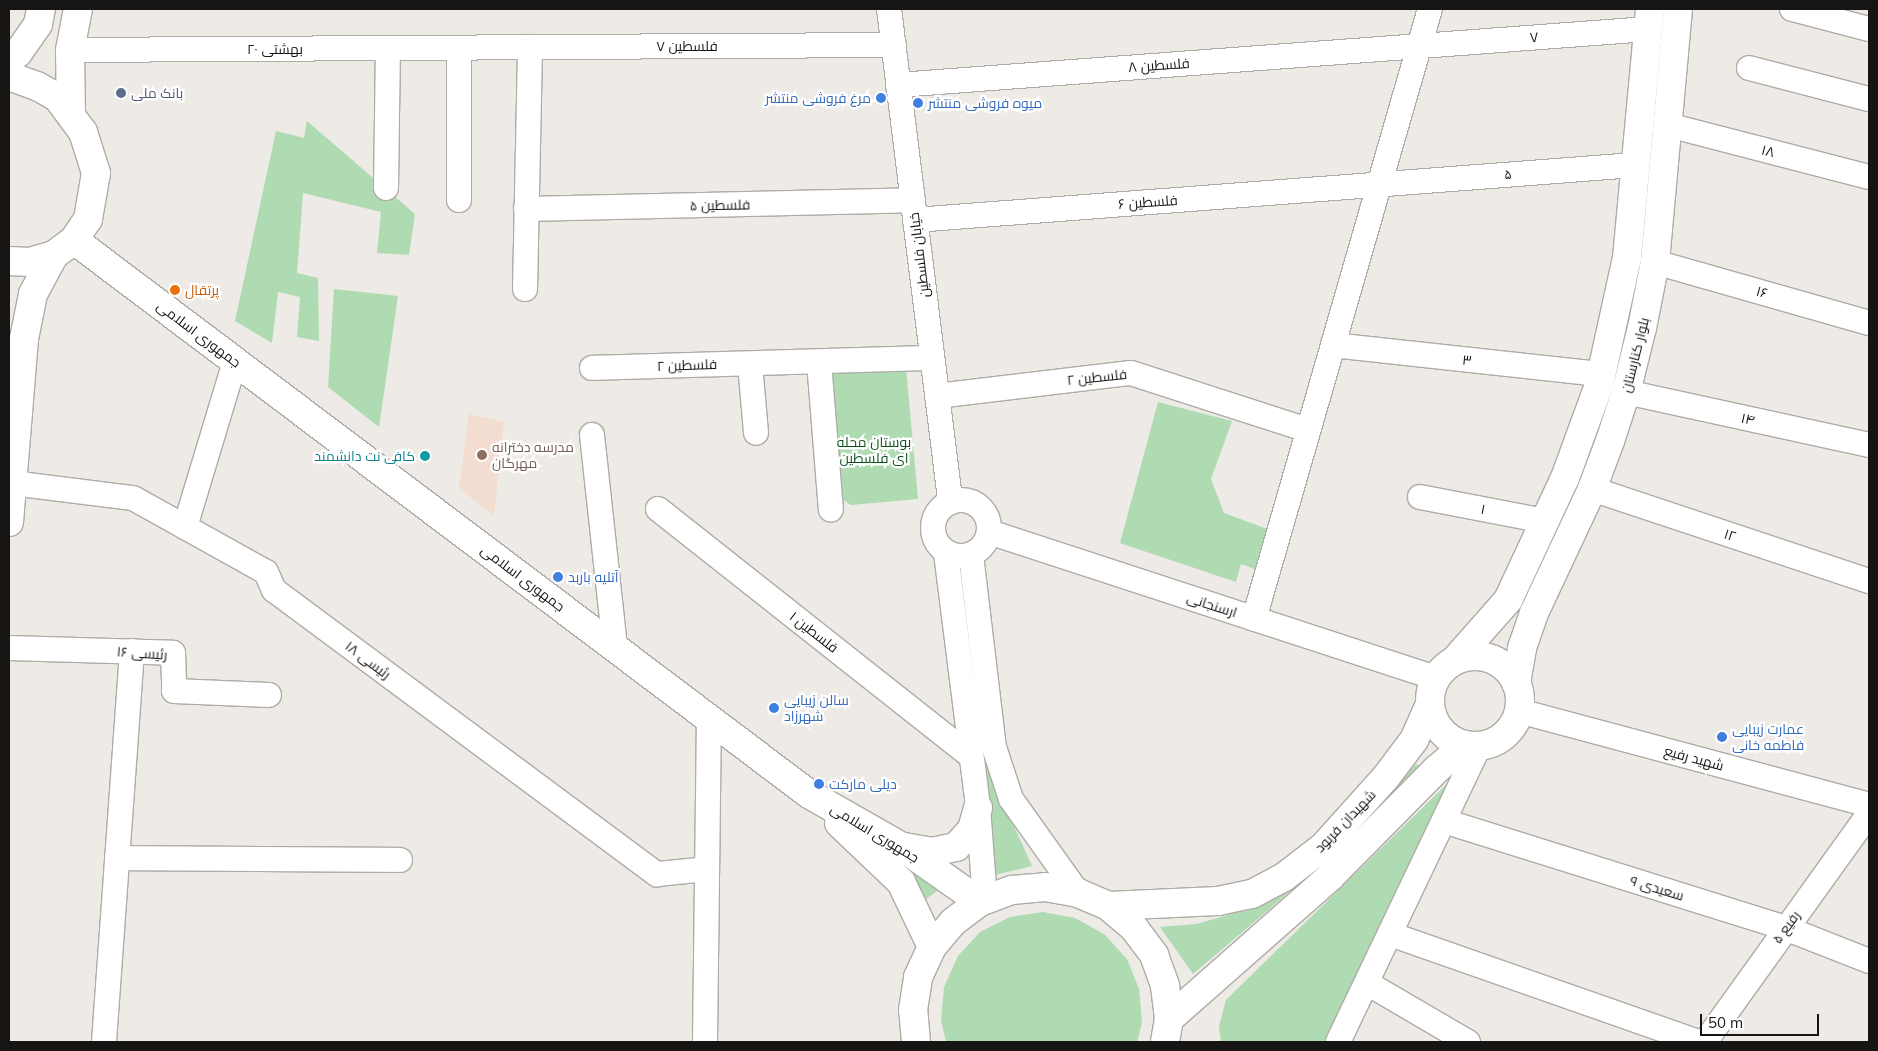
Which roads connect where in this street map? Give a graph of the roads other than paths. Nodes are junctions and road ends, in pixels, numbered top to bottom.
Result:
1 (41, 9) edge
2 (78, 9) edge
3 (889, 9) edge
4 (1430, 9) edge
5 (1678, 9) edge
6 (1792, 9) edge
7 (1649, 19) edge
8 (1869, 28) edge
9 (894, 45) junction
10 (1420, 45) junction
11 (530, 47) junction
12 (388, 48) junction
13 (470, 48) junction
14 (70, 50) junction
15 (9, 60) edge
16 (1749, 68) dead end
17 (9, 76) edge
18 (898, 85) junction
19 (1869, 98) edge
20 (71, 114) junction
21 (1668, 125) junction
22 (1635, 165) junction
23 (1869, 177) edge
24 (1380, 183) junction
25 (386, 188) dead end
26 (458, 200) dead end
27 (526, 209) junction
28 (914, 210) junction
29 (64, 247) junction
30 (9, 261) edge
31 (1655, 262) junction
32 (525, 289) dead end
33 (1869, 322) edge
34 (1333, 345) junction
35 (932, 358) junction
36 (235, 361) junction
37 (819, 362) junction
38 (750, 364) junction
39 (592, 368) dead end
40 (1601, 374) junction
41 (1626, 392) junction
42 (937, 396) junction
43 (1308, 430) junction
44 (756, 433) dead end
45 (592, 436) dead end
46 (1869, 445) edge
47 (12, 483) junction
48 (1592, 489) junction
49 (1420, 497) dead end
50 (950, 502) junction
51 (658, 510) dead end
52 (831, 510) dead end
53 (1545, 521) junction
54 (9, 522) edge
55 (185, 527) junction
56 (990, 532) junction
57 (946, 552) junction
58 (971, 555) junction
59 (1869, 581) edge
60 (1254, 619) junction
61 (9, 648) edge
62 (615, 648) junction
63 (132, 651) junction
64 (1456, 659) junction
65 (1435, 678) junction
66 (1516, 682) junction
67 (270, 695) dead end
68 (1429, 706) junction
69 (1520, 710) junction
70 (709, 718) junction
71 (1472, 746) junction
72 (970, 755) junction
73 (809, 794) junction
74 (1869, 805) edge
75 (978, 808) junction
76 (1869, 814) edge
77 (1444, 821) junction
78 (902, 847) junction
79 (117, 858) junction
80 (400, 860) dead end
81 (707, 869) junction
82 (1078, 893) junction
83 (983, 901) junction
84 (1108, 906) junction
85 (1785, 928) junction
86 (1390, 934) junction
87 (932, 947) junction
88 (1869, 961) edge
89 (1367, 982) junction
90 (913, 1010) junction
91 (1171, 1033) edge
92 (104, 1042) edge
93 (705, 1042) edge
94 (906, 1042) edge
95 (916, 1042) edge
96 (1338, 1042) edge
97 (1468, 1042) edge
98 (1699, 1042) edge
99 (1705, 1042) edge

1 - 15 main road
2 - 14 main road
3 - 9 street, خیابان فلسطین
4 - 10 street
5 - 21 main road, بلوار کنارستان
6 - 8 street
7 - 10 street, ۷
7 - 22 main road, بلوار کنارستان
9 - 11 street, فلسطین ۷
9 - 18 street, خیابان فلسطین
10 - 18 street, فلسطین ۸
10 - 24 street
11 - 13 street, فلسطین ۷
11 - 27 street
12 - 13 street, بهشتی ۲۰
12 - 14 street, بهشتی ۲۰
12 - 25 street
13 - 26 street
14 - 20 main road
16 - 19 street
17 - 20 main road
18 - 28 street, خیابان فلسطین
20 - 29 main road
21 - 23 street, ۱۸
21 - 31 main road, بلوار کنارستان
22 - 24 street, ۵
22 - 40 main road, بلوار کنارستان
24 - 28 street, فلسطین ۶
24 - 34 street
27 - 28 street, فلسطین ۵
27 - 32 street
28 - 35 street, خیابان فلسطین
29 - 30 main road
29 - 36 main road, جمهوری اسلامی
29 - 47 main road
31 - 33 street, ۱۶
31 - 41 main road, بلوار کنارستان
34 - 40 street, ۳
34 - 43 street
35 - 37 street, فلسطین ۲
35 - 42 street, خیابان فلسطین
36 - 55 street
36 - 62 main road, جمهوری اسلامی
37 - 38 street, فلسطین ۲
37 - 52 street
38 - 39 street, فلسطین ۲
38 - 44 street
40 - 53 main road, بلوار کنارستان
41 - 46 street, ۱۴
41 - 48 main road, بلوار کنارستان
42 - 43 street, فلسطین ۲
42 - 50 street, خیابان فلسطین
43 - 60 street
45 - 62 street
47 - 54 main road
47 - 55 street, رئیسی ۱۸
48 - 59 street, ۱۲
48 - 66 main road, بلوار کنارستان
49 - 53 street, ۱
50 - 56 street
50 - 57 street
51 - 72 street, فلسطین ۱
53 - 64 main road, بلوار کنارستان
55 - 81 street, رئیسی ۱۸
56 - 58 street
56 - 60 street, ارسنجانی
57 - 58 street
57 - 72 street
58 - 82 street
60 - 65 street, ارسنجانی
61 - 63 street, رئیسی ۱۶
62 - 70 main road, جمهوری اسلامی
63 - 67 street, رئیسی ۱۶
63 - 79 street
64 - 65 main road
64 - 66 main road
65 - 68 main road
66 - 69 main road
68 - 71 main road
68 - 84 main road, شهيدان فربود
69 - 71 main road
69 - 74 street, شهید رفیع
70 - 73 main road, جمهوری اسلامی
70 - 81 street
71 - 77 street
71 - 91 main road, شهيدان فربود
72 - 75 street
73 - 78 main road, جمهوری اسلامی
73 - 87 main road
75 - 78 main road
75 - 83 street
76 - 85 street, رفیع ۵
77 - 85 street, سعیدی ۹
77 - 86 street
78 - 83 main road, جمهوری اسلامی
79 - 80 street
79 - 92 street
81 - 93 street
82 - 83 main road
82 - 84 main road
83 - 87 main road
84 - 91 main road
85 - 88 street, سعیدی ۹
85 - 99 street, رفیع ۵
86 - 89 street
86 - 98 street
87 - 90 main road
89 - 96 street
89 - 97 street
90 - 94 street
90 - 95 main road

